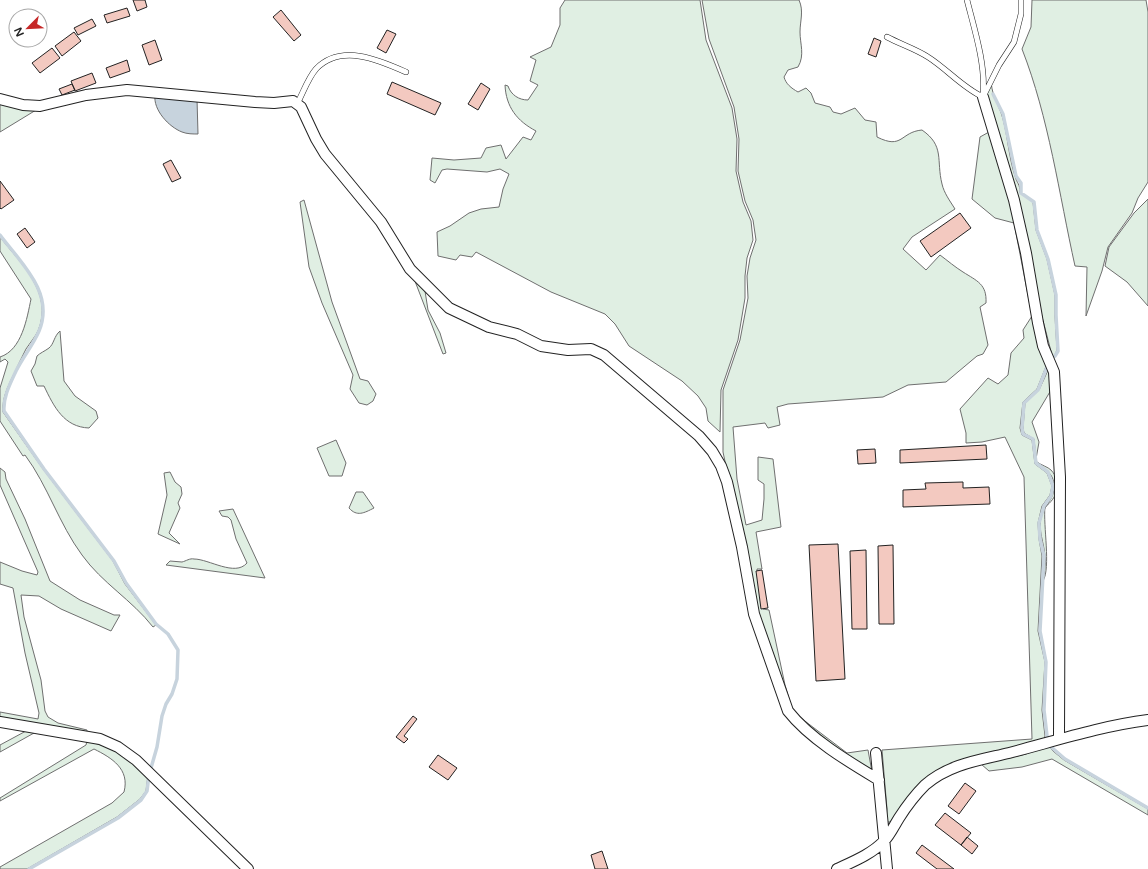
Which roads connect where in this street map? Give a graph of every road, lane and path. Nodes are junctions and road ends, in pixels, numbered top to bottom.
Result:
1 (967, 0) edge
2 (1021, 0) edge
3 (887, 37) dead end
4 (406, 72) dead end
5 (983, 97) junction
6 (0, 99) edge
7 (297, 104) junction
8 (1148, 720) edge
9 (0, 722) edge
10 (1059, 738) junction
11 (876, 753) dead end
12 (879, 780) junction
13 (883, 842) junction
14 (248, 869) edge
15 (837, 869) edge
16 (887, 869) edge

1 - 5 lane
2 - 5 lane
3 - 5 lane
4 - 7 lane
5 - 10 street
6 - 7 street
7 - 12 street
8 - 10 street
9 - 14 street
10 - 13 street
11 - 12 street
12 - 13 street
13 - 15 street
13 - 16 street

